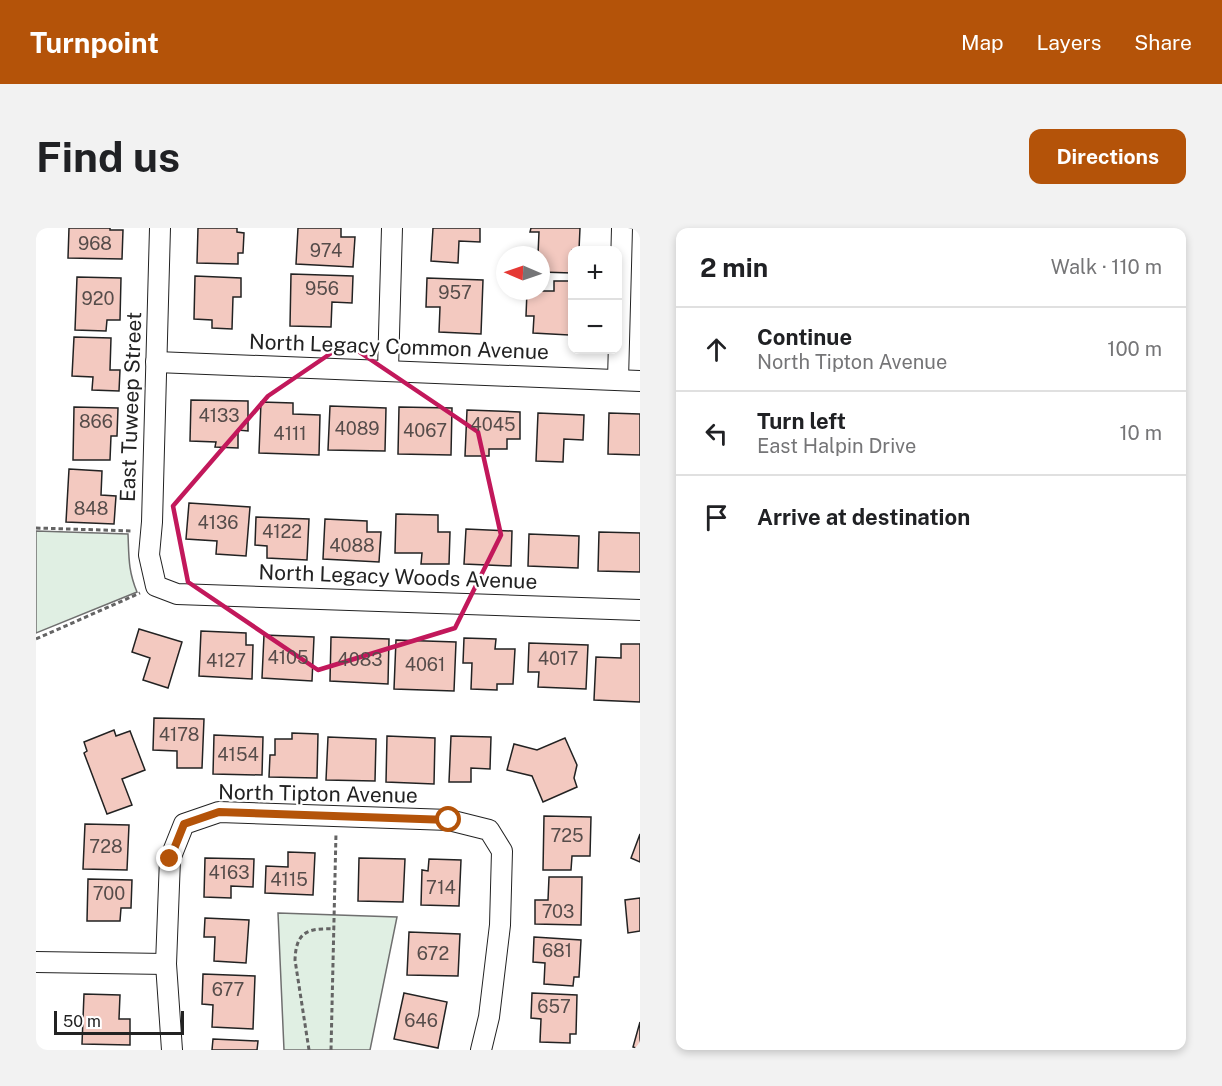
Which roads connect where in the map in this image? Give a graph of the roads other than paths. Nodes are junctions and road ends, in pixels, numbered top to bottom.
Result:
1 (160, 228) edge
2 (392, 228) edge
3 (622, 228) edge
4 (156, 362) junction
5 (388, 370) junction
6 (618, 380) junction
7 (640, 381) edge
8 (152, 588) joint
9 (640, 610) edge
10 (36, 962) edge
11 (166, 964) junction
12 (172, 1050) edge
13 (481, 1050) edge

1 - 4 street, East Tuweep Street
2 - 5 street
3 - 6 street
4 - 5 street, North Legacy Common Avenue
4 - 8 street, East Tuweep Street
5 - 6 street, North Legacy Common Avenue
6 - 7 street, North Legacy Common Avenue
8 - 9 street, North Legacy Woods Avenue
10 - 11 street
11 - 12 street
11 - 13 street, North Tipton Avenue

